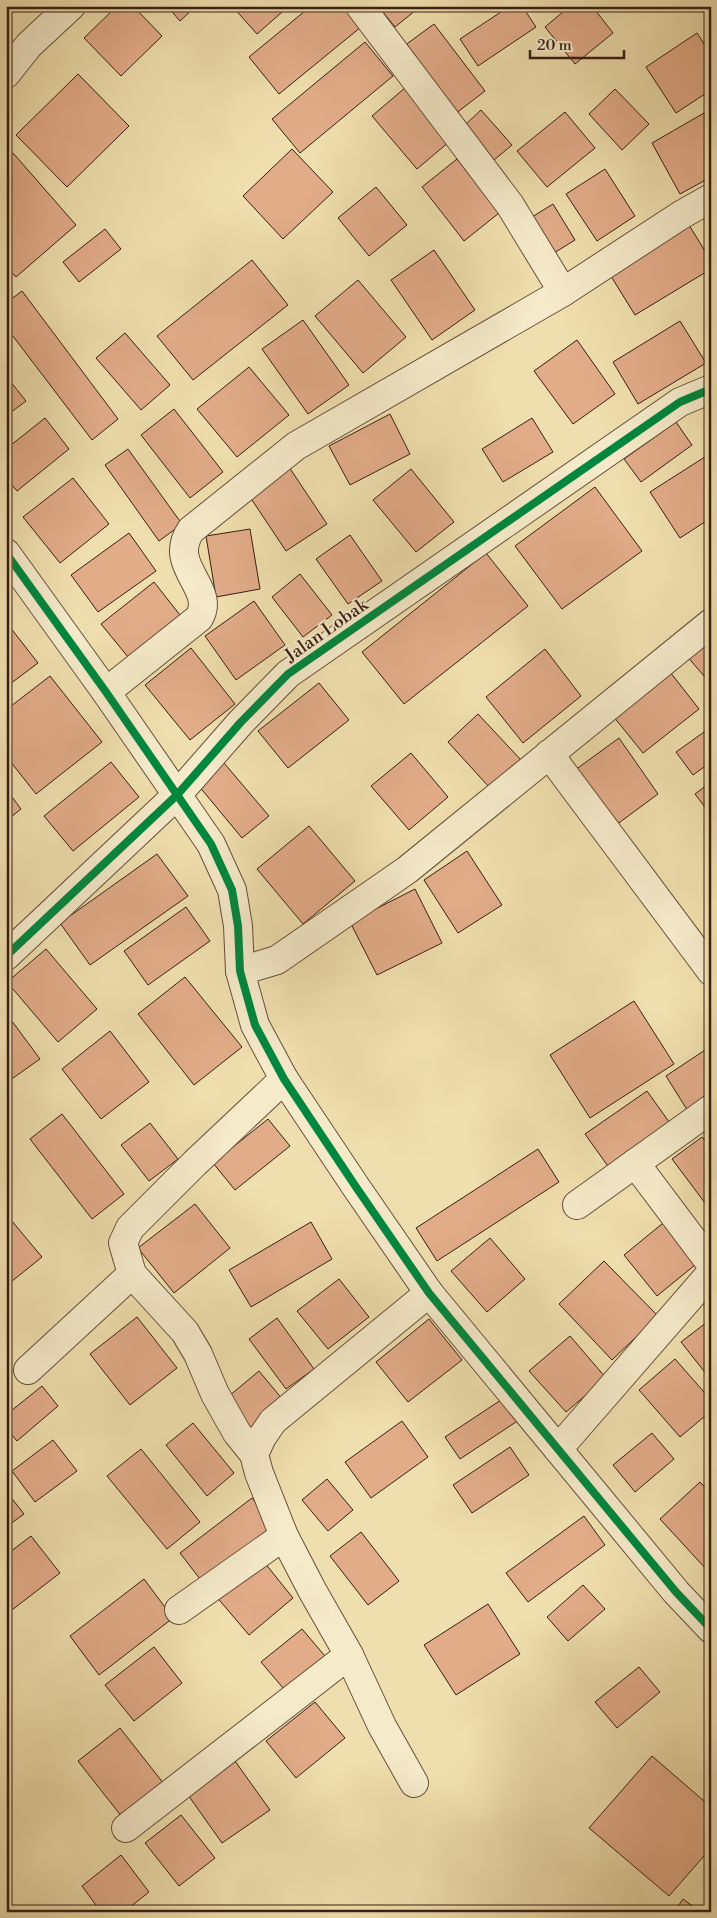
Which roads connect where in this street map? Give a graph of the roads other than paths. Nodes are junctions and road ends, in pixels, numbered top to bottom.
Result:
1 (71, 6) edge
2 (360, 6) edge
3 (6, 74) edge
4 (711, 198) edge
5 (563, 292) junction
6 (711, 389) edge
7 (6, 553) edge
8 (711, 624) edge
9 (106, 692) junction
10 (549, 754) junction
11 (177, 795) junction
12 (7, 953) edge
13 (711, 971) edge
14 (240, 972) junction
15 (284, 1079) junction
16 (711, 1109) edge
17 (636, 1163) junction
18 (577, 1205) dead end
19 (711, 1264) edge
20 (132, 1274) junction
21 (711, 1274) edge
22 (429, 1293) junction
23 (28, 1370) dead end
24 (558, 1449) junction
25 (254, 1454) junction
26 (284, 1536) junction
27 (179, 1610) dead end
28 (711, 1630) edge
29 (349, 1655) junction
30 (414, 1783) dead end
31 (126, 1828) dead end

1 - 3 street
2 - 5 street
4 - 5 street
5 - 9 street
6 - 11 street, Jalan Lobak
7 - 9 street
8 - 10 street
9 - 11 street
10 - 13 street
10 - 14 street
11 - 12 street, Jalan Lobak
11 - 14 street
14 - 15 street
15 - 20 street
15 - 22 street
16 - 17 street
17 - 18 street
17 - 19 street
20 - 23 street
20 - 25 street
21 - 24 street
22 - 24 street
22 - 25 street
24 - 28 street
25 - 26 street
26 - 27 street
26 - 29 street
29 - 30 street
29 - 31 street

